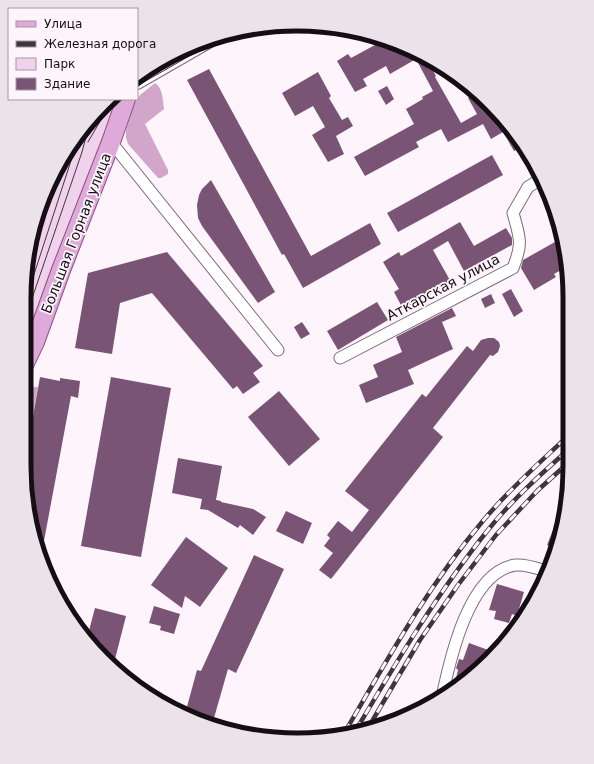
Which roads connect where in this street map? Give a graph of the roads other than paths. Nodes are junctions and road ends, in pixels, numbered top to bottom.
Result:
1 (126, 100) edge
2 (111, 142) junction
3 (537, 181) edge
4 (31, 350) edge
5 (278, 350) dead end
6 (340, 358) dead end
7 (543, 570) edge
8 (444, 689) edge

1 - 2 main road, Большая Горная улица
2 - 4 main road, Большая Горная улица
2 - 5 street
3 - 6 street, Аткарская улица
7 - 8 street

